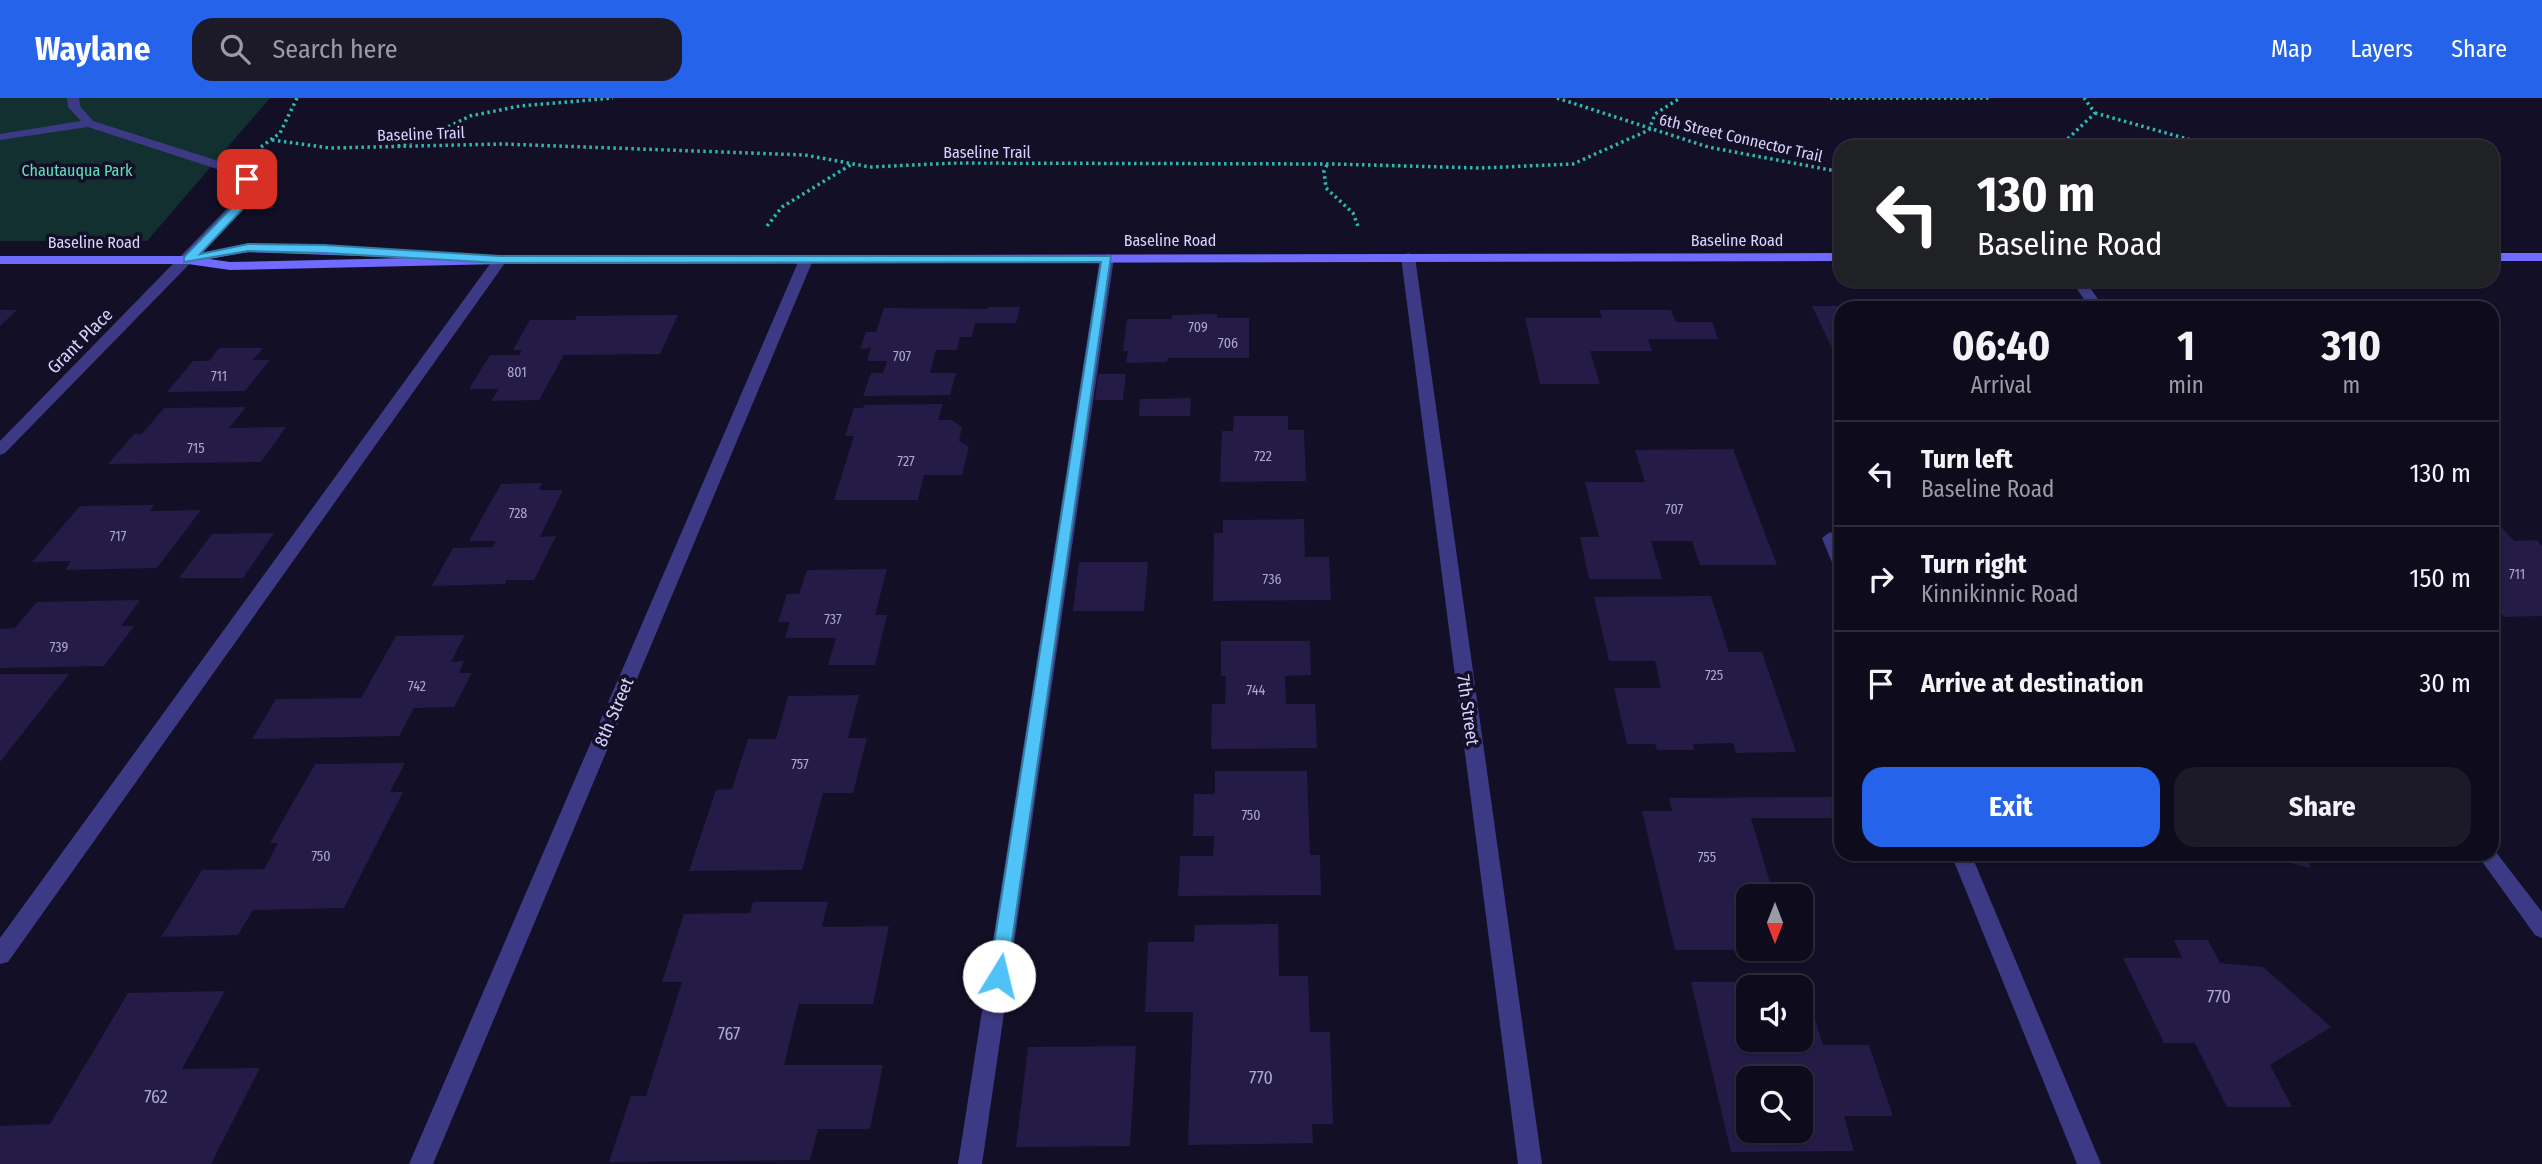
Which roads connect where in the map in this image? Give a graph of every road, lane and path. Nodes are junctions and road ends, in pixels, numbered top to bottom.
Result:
1 (73, 98) edge
2 (297, 98) edge
3 (613, 98) edge
4 (1557, 98) edge
5 (1680, 98) edge
6 (1830, 98) edge
7 (1991, 98) edge
8 (2084, 98) edge
9 (2095, 113) junction
10 (89, 123) junction
11 (1649, 130) junction
12 (0, 137) edge
13 (272, 140) junction
14 (2066, 140) edge
15 (2191, 140) edge
16 (389, 148) junction
17 (853, 164) junction
18 (1328, 164) junction
19 (222, 166) junction
20 (1834, 172) edge
21 (769, 220) dead end
22 (1357, 225) dead end
23 (1408, 257) junction
24 (1834, 257) edge
25 (2499, 257) edge
26 (2542, 257) edge
27 (1107, 258) junction
28 (0, 260) edge
29 (188, 260) junction
30 (500, 260) junction
31 (806, 260) junction
32 (0, 450) edge
33 (1830, 538) dead end
34 (1834, 548) edge
35 (1964, 861) edge
36 (2493, 861) edge
37 (2542, 929) edge
38 (0, 955) edge
39 (421, 1164) edge
40 (970, 1164) edge
41 (1530, 1164) edge
42 (2090, 1164) edge

1 - 10 street
2 - 13 path
3 - 16 path
4 - 11 path, 6th Street Connector Trail
5 - 11 path, Baseline Trail
6 - 7 path
8 - 9 path
9 - 14 path
9 - 15 path
10 - 12 street
10 - 19 street
11 - 18 path, Baseline Trail
11 - 20 path, 6th Street Connector Trail
13 - 16 path, Baseline Trail
13 - 19 path
16 - 17 path, Baseline Trail
17 - 18 path, Baseline Trail
17 - 21 path
18 - 22 path
19 - 29 street, Grant Place
23 - 24 street, Baseline Road
23 - 27 street, Baseline Road
23 - 41 street, 7th Street
25 - 26 street
27 - 31 street, Baseline Road
27 - 40 street
28 - 29 street, Baseline Road
29 - 30 street, Baseline Road
29 - 32 street, Grant Place
30 - 31 street, Baseline Road
30 - 38 street
31 - 39 street, 8th Street
33 - 34 street
35 - 42 street
36 - 37 street

